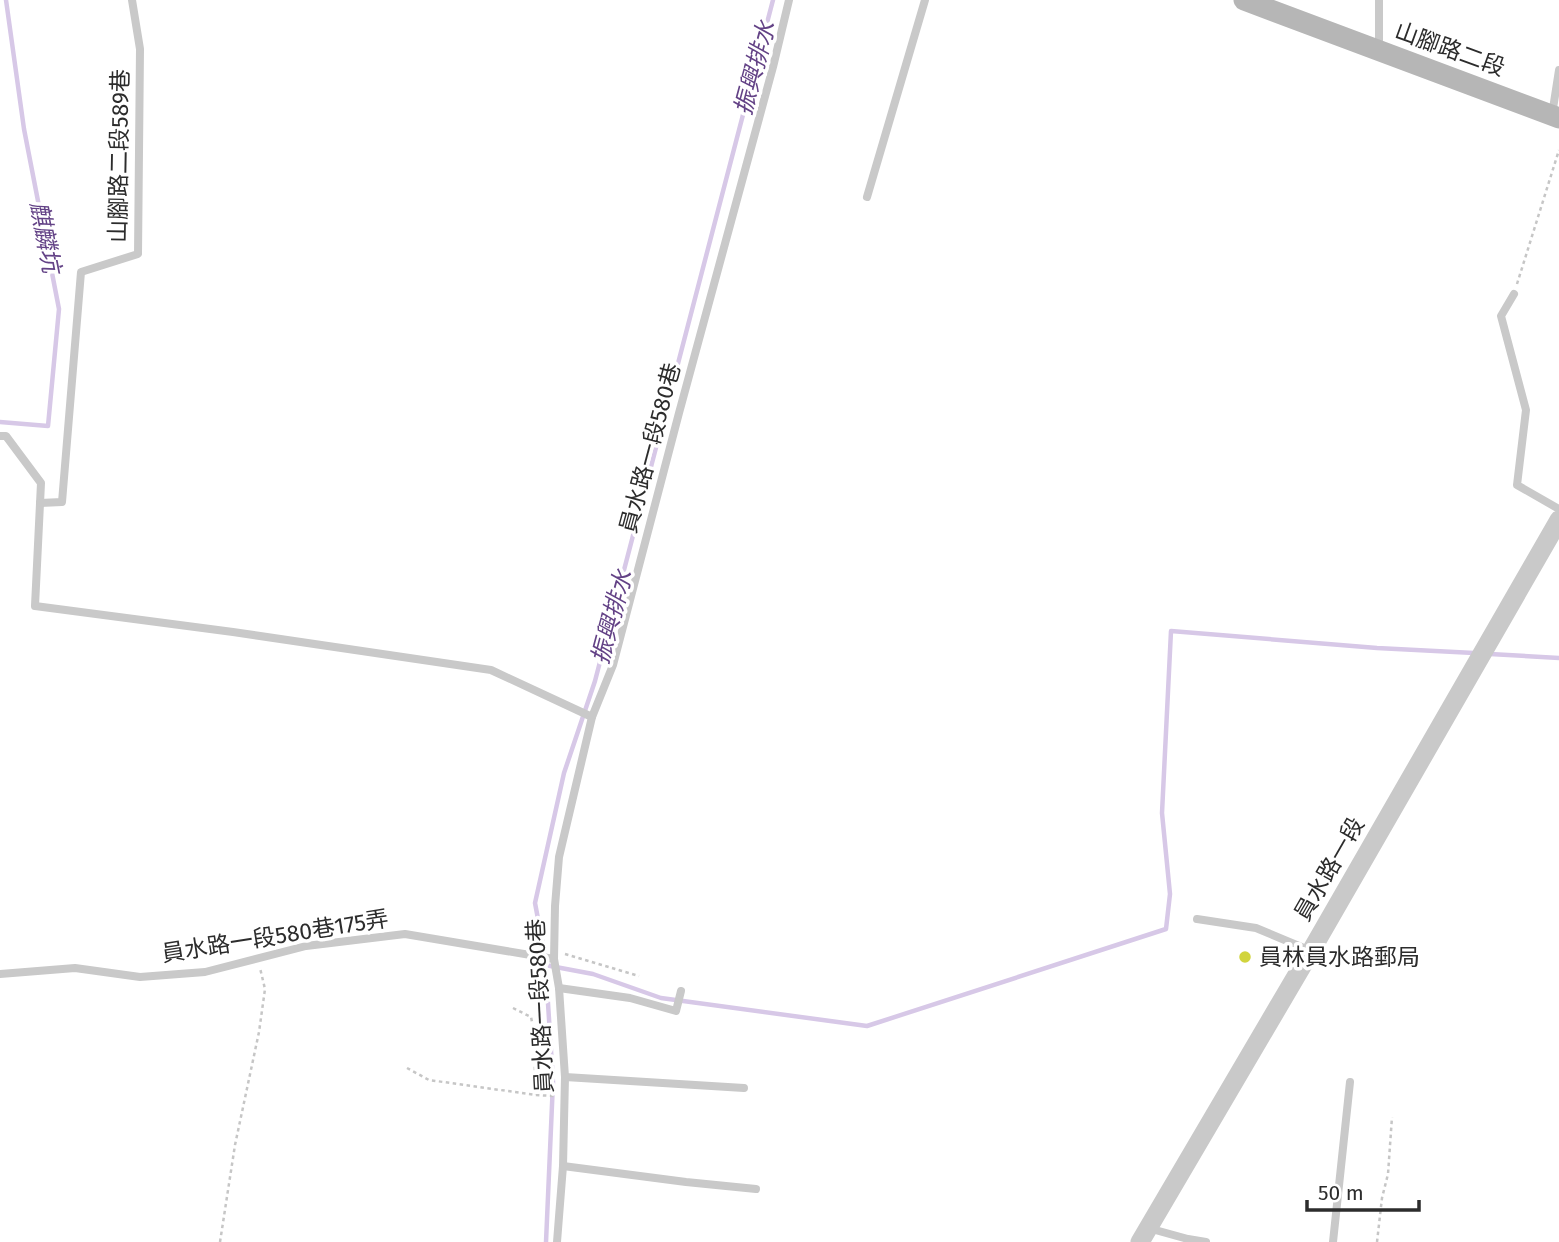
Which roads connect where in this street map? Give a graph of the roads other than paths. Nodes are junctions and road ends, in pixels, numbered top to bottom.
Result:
1 (132, 0) edge
2 (789, 0) edge
3 (925, 0) edge
4 (1244, 0) edge
5 (1379, 0) edge
6 (1379, 51) junction
7 (1559, 70) edge
8 (1556, 117) edge
9 (867, 197) dead end
10 (1514, 294) road end
11 (0, 436) edge
12 (40, 503) junction
13 (1559, 509) edge
14 (1559, 520) edge
15 (592, 717) junction
16 (1197, 919) dead end
17 (1311, 951) junction
18 (554, 955) junction
19 (0, 974) edge
20 (559, 988) junction
21 (681, 991) dead end
22 (565, 1077) junction
23 (1350, 1082) dead end
24 (744, 1088) dead end
25 (563, 1166) junction
26 (756, 1189) dead end
27 (1144, 1235) edge
28 (557, 1242) edge
29 (1206, 1242) edge
30 (1333, 1242) edge

1 - 12 lane, 山腳路二段589巷
2 - 15 lane, 員水路一段580巷
3 - 9 lane
4 - 6 main road, 山腳路二段
5 - 6 lane
6 - 8 main road, 山腳路二段
7 - 8 lane
10 - 13 lane
11 - 12 lane
12 - 15 lane
14 - 17 street, 員水路一段
15 - 18 lane, 員水路一段580巷
16 - 17 lane
17 - 27 street, 員水路一段
18 - 19 lane, 員水路一段580巷175弄
18 - 20 lane, 員水路一段580巷
20 - 21 lane
20 - 22 lane, 員水路一段580巷
22 - 24 lane
22 - 25 lane, 員水路一段580巷
23 - 30 lane
25 - 26 lane
25 - 28 lane, 員水路一段580巷
27 - 29 lane

